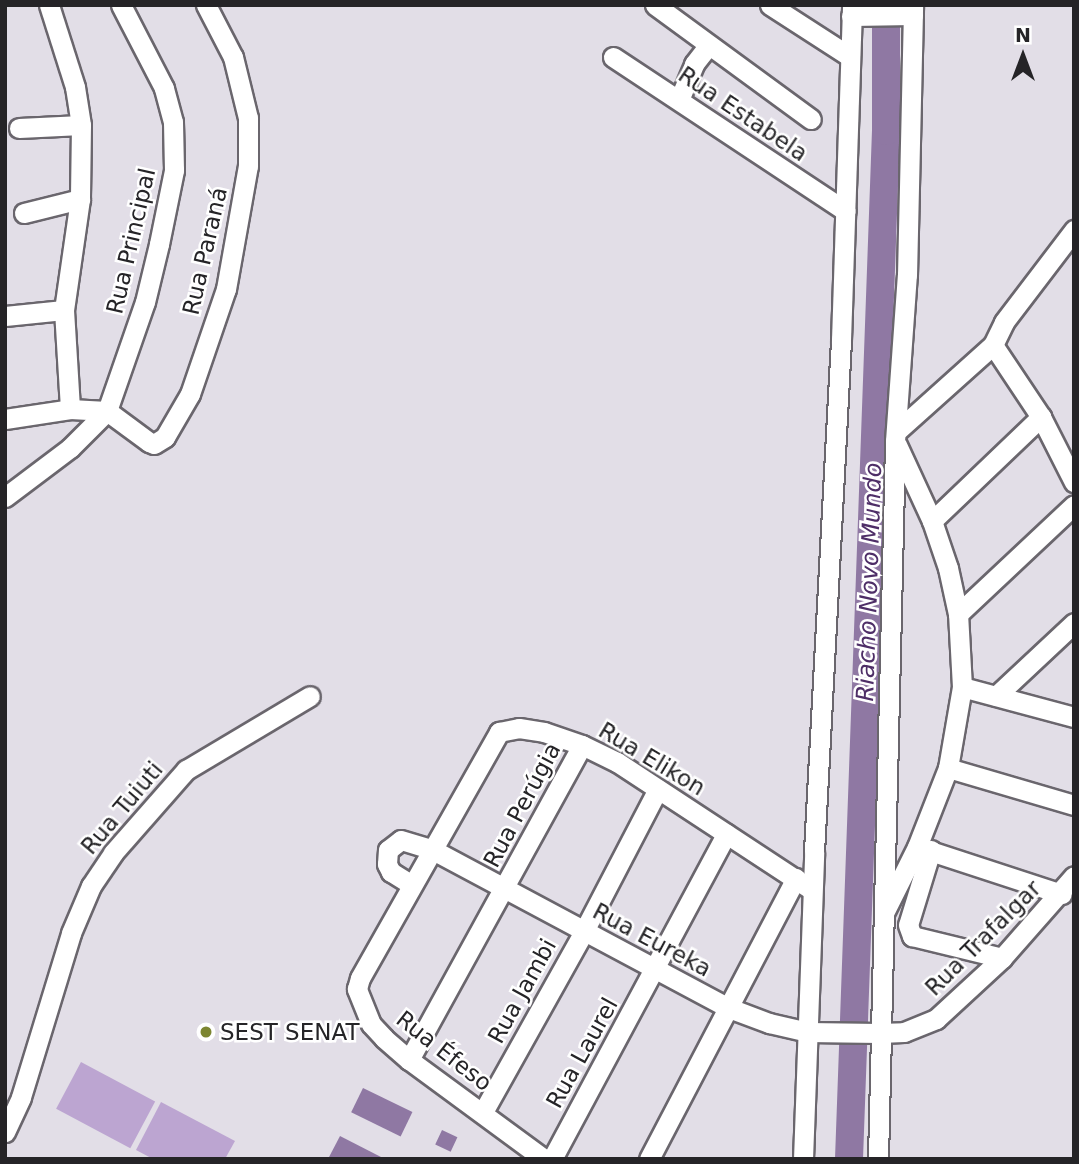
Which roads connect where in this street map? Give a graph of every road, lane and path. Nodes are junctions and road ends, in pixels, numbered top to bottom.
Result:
1 (49, 5) edge
2 (121, 5) edge
3 (206, 5) edge
4 (655, 5) edge
5 (770, 5) edge
6 (909, 12) edge
7 (856, 13) edge
8 (708, 46) junction
9 (849, 56) junction
10 (613, 57) dead end
11 (678, 100) junction
12 (811, 119) dead end
13 (81, 125) junction
14 (19, 128) dead end
15 (80, 200) junction
16 (846, 211) junction
17 (24, 213) dead end
18 (1074, 230) edge
19 (64, 310) junction
20 (5, 316) edge
21 (993, 345) junction
22 (70, 410) junction
23 (107, 411) junction
24 (1041, 417) junction
25 (5, 419) edge
26 (896, 436) junction
27 (1074, 482) edge
28 (5, 497) edge
29 (1074, 505) edge
30 (932, 521) junction
31 (958, 614) junction
32 (1074, 623) edge
33 (962, 687) junction
34 (310, 696) dead end
35 (996, 696) junction
36 (1074, 718) edge
37 (582, 745) junction
38 (948, 768) junction
39 (658, 789) junction
40 (1074, 805) edge
41 (726, 834) junction
42 (424, 846) junction
43 (924, 849) junction
44 (1074, 876) edge
45 (796, 878) junction
46 (412, 885) junction
47 (506, 888) junction
48 (812, 890) junction
49 (1062, 894) junction
50 (883, 917) junction
51 (584, 931) junction
52 (1002, 958) junction
53 (655, 970) junction
54 (729, 1008) junction
55 (807, 1032) junction
56 (873, 1033) junction
57 (409, 1060) junction
58 (482, 1112) junction
59 (5, 1132) edge
60 (544, 1159) edge
61 (552, 1159) edge
62 (649, 1159) edge
63 (803, 1159) edge
64 (878, 1159) edge

1 - 13 street
2 - 23 street, Rua Principal
3 - 23 street, Rua Paraná
4 - 8 street
5 - 9 street
6 - 7 street
6 - 26 street
7 - 9 street
8 - 11 street
8 - 12 street
9 - 16 street
10 - 11 street, Rua Estabela
11 - 16 street, Rua Estabela
13 - 14 street
13 - 15 street
15 - 17 street
15 - 19 street
16 - 48 street
18 - 21 street
19 - 20 street
19 - 22 street
21 - 24 street
21 - 26 street
22 - 23 street
22 - 25 street
23 - 28 street
24 - 27 street
24 - 30 street
26 - 30 street
26 - 50 street
29 - 31 street
30 - 31 street
31 - 33 street
32 - 35 street
33 - 35 street
33 - 38 street
34 - 59 street, Rua Tuiuti
35 - 36 street
37 - 39 street, Rua Elikon
37 - 42 street, Rua Elikon
37 - 47 street, Rua Perúgia
38 - 40 street
38 - 43 street
39 - 41 street, Rua Elikon
39 - 51 street, Rua Jambi
41 - 45 street, Rua Elikon
41 - 53 street, Rua Laurel
42 - 46 street, Rua Éfeso
42 - 46 street
42 - 47 street, Rua Eureka
43 - 49 street
43 - 50 street
43 - 52 street
44 - 49 street, Rua Trafalgar
45 - 48 street, Rua Elikon
45 - 54 street
46 - 57 street, Rua Éfeso
47 - 51 street, Rua Eureka
47 - 57 street, Rua Perúgia
48 - 55 street
49 - 52 street, Rua Trafalgar
50 - 56 street
51 - 53 street, Rua Eureka
51 - 58 street, Rua Jambi
52 - 56 street, Rua Trafalgar
53 - 54 street, Rua Eureka
53 - 61 street, Rua Laurel
54 - 55 street, Rua Eureka
54 - 62 street
55 - 56 street, Rua Eureka
55 - 63 street
56 - 64 street
57 - 58 street, Rua Éfeso
58 - 60 street, Rua Éfeso

